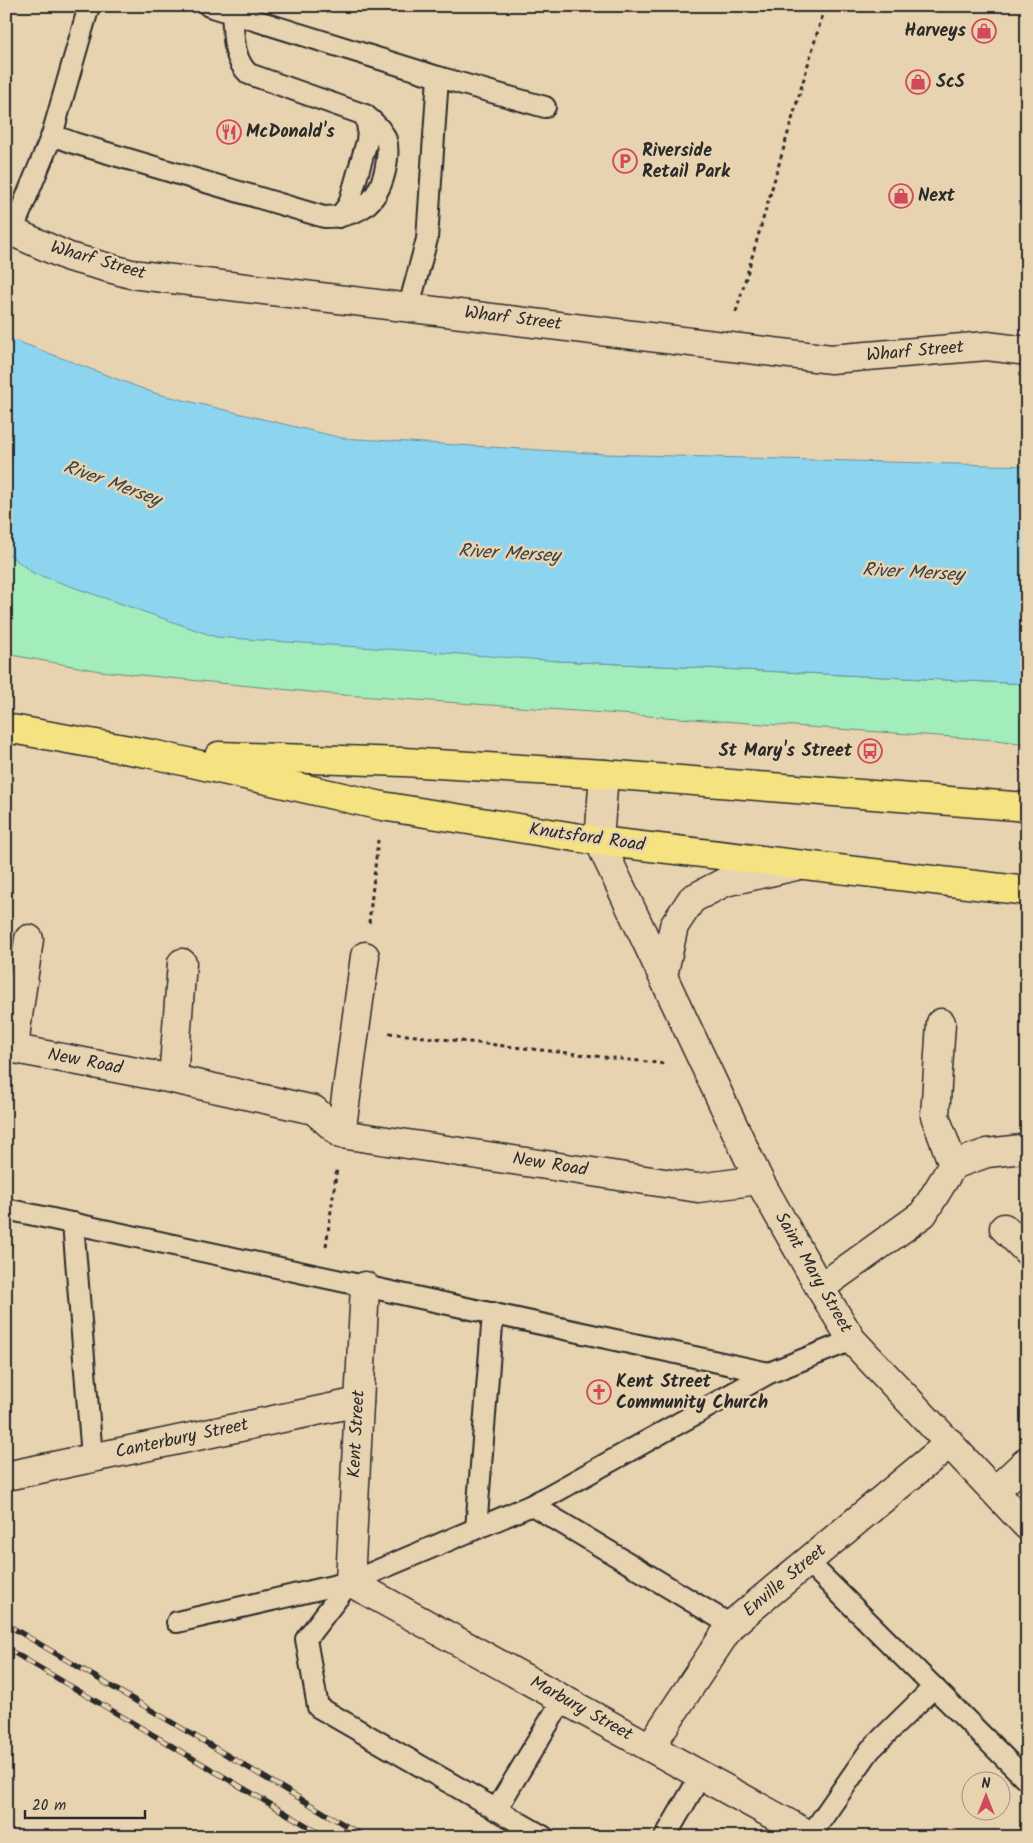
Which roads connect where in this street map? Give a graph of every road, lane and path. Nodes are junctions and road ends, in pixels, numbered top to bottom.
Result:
1 (89, 6) edge
2 (209, 6) edge
3 (825, 6) edge
4 (232, 13) junction
5 (438, 78) junction
6 (545, 107) dead end
7 (52, 135) junction
8 (9, 231) edge
9 (409, 306) junction
10 (736, 313) dead end
11 (1027, 350) edge
12 (6, 728) edge
13 (152, 754) junction
14 (604, 774) junction
15 (382, 806) junction
16 (1027, 807) edge
17 (599, 841) junction
18 (800, 865) junction
19 (1027, 891) edge
20 (29, 939) dead end
21 (365, 956) joint
22 (182, 963) dead end
23 (663, 976) junction
24 (941, 1023) dead end
25 (356, 1029) junction
26 (11, 1030) edge
27 (706, 1068) junction
28 (173, 1079) junction
29 (342, 1134) junction
30 (1027, 1150) edge
31 (953, 1164) junction
32 (759, 1180) junction
33 (6, 1209) edge
34 (73, 1223) junction
35 (1004, 1228) dead end
36 (1027, 1251) edge
37 (322, 1276) junction
38 (364, 1286) junction
39 (820, 1288) junction
40 (493, 1313) junction
41 (852, 1340) junction
42 (769, 1373) junction
43 (359, 1402) junction
44 (950, 1443) junction
45 (92, 1457) junction
46 (1027, 1461) edge
47 (6, 1476) edge
48 (994, 1491) junction
49 (532, 1505) junction
50 (1027, 1526) edge
51 (476, 1529) junction
52 (808, 1562) junction
53 (350, 1582) junction
54 (177, 1622) dead end
55 (732, 1625) junction
56 (934, 1687) junction
57 (563, 1699) junction
58 (650, 1747) junction
59 (701, 1775) junction
60 (1027, 1780) edge
61 (496, 1810) junction
62 (811, 1836) edge
63 (544, 1837) edge
64 (664, 1837) edge

1 - 7 lane
2 - 4 lane
3 - 10 path
4 - 5 lane
4 - 7 lane
5 - 6 lane
5 - 9 lane
7 - 8 lane
8 - 9 street, Wharf Street
9 - 11 street, Wharf Street
12 - 13 highway, Knutsford Road
13 - 14 highway, Knutsford Road
13 - 15 highway, Knutsford Road
14 - 16 highway, Knutsford Road
14 - 17 street, Saint Mary Street
15 - 17 highway, Knutsford Road
15 - 21 path
17 - 18 highway, Knutsford Road
17 - 23 street, Saint Mary Street
18 - 19 highway, Knutsford Road
18 - 23 street
20 - 26 street, New Road
21 - 25 street
22 - 28 street
23 - 27 street, Saint Mary Street
24 - 31 street
25 - 27 path
25 - 29 street
26 - 28 street, New Road
27 - 32 street, Saint Mary Street
28 - 29 street, New Road
29 - 32 street, New Road
29 - 37 path
30 - 31 street
31 - 39 street
32 - 39 street, Saint Mary Street
33 - 34 lane
34 - 37 lane
34 - 45 lane
35 - 36 street
37 - 38 lane
38 - 40 lane
38 - 43 street, Kent Street
39 - 41 street, Saint Mary Street
40 - 42 lane
40 - 51 lane
41 - 42 lane
41 - 44 street, Saint Mary Street
42 - 49 lane
43 - 45 street, Canterbury Street
43 - 53 street, Kent Street
44 - 48 street, Saint Mary Street
44 - 52 street, Enville Street
45 - 47 street, Canterbury Street
46 - 48 street
48 - 50 street, Saint Mary Street
49 - 51 lane
49 - 55 lane
51 - 53 lane
52 - 55 street, Enville Street
52 - 56 lane
53 - 54 lane
53 - 57 street, Marbury Street
53 - 61 lane
55 - 58 street, Enville Street
56 - 60 lane
56 - 62 lane
57 - 58 street, Marbury Street
57 - 61 lane
58 - 59 street, Marbury Street
59 - 62 street, Marbury Street
59 - 64 lane
61 - 63 lane

